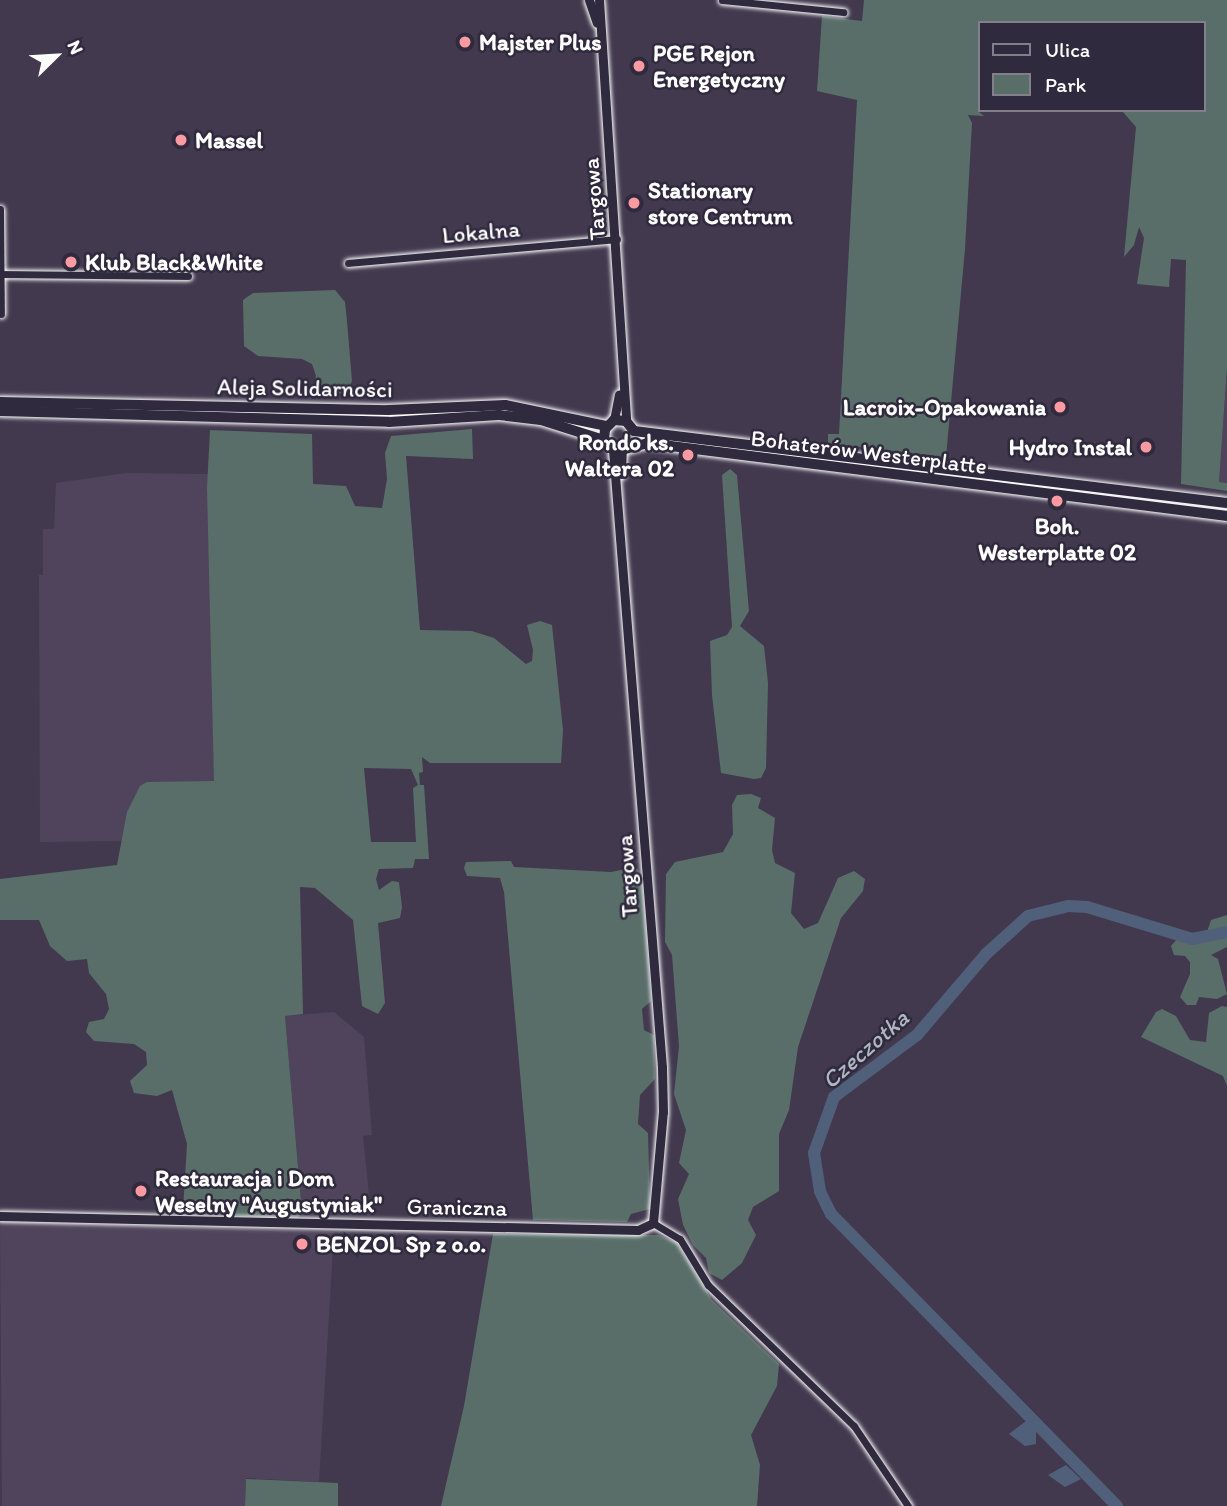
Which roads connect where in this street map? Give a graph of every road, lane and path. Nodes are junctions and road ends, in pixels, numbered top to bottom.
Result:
1 (589, 0) edge
2 (599, 0) edge
3 (722, 0) edge
4 (843, 12) dead end
5 (600, 34) junction
6 (0, 209) edge
7 (617, 239) junction
8 (348, 263) dead end
9 (1, 274) edge
10 (188, 276) dead end
11 (1, 314) edge
12 (624, 361) junction
13 (0, 402) edge
14 (0, 411) edge
15 (626, 421) junction
16 (610, 423) junction
17 (634, 431) junction
18 (604, 440) junction
19 (622, 448) junction
20 (1227, 503) edge
21 (1227, 516) edge
22 (0, 1216) edge
23 (654, 1220) junction
24 (908, 1506) edge

1 - 5 street, Targowa
2 - 5 street, Targowa
3 - 4 street
5 - 7 street, Targowa
6 - 9 street
7 - 8 street, Lokalna
7 - 12 street, Targowa
9 - 10 street
9 - 11 street
12 - 15 street, Targowa
12 - 16 street, Targowa
13 - 16 main road, Aleja Solidarności
14 - 18 main road, Aleja Solidarności
15 - 16 main road, Aleja Solidarności
15 - 17 main road
16 - 18 main road
17 - 19 main road
17 - 20 main road, Bohaterów Westerplatte
18 - 19 main road
19 - 21 main road, Bohaterów Westerplatte
19 - 23 street, Targowa
22 - 23 street, Graniczna
23 - 24 street

